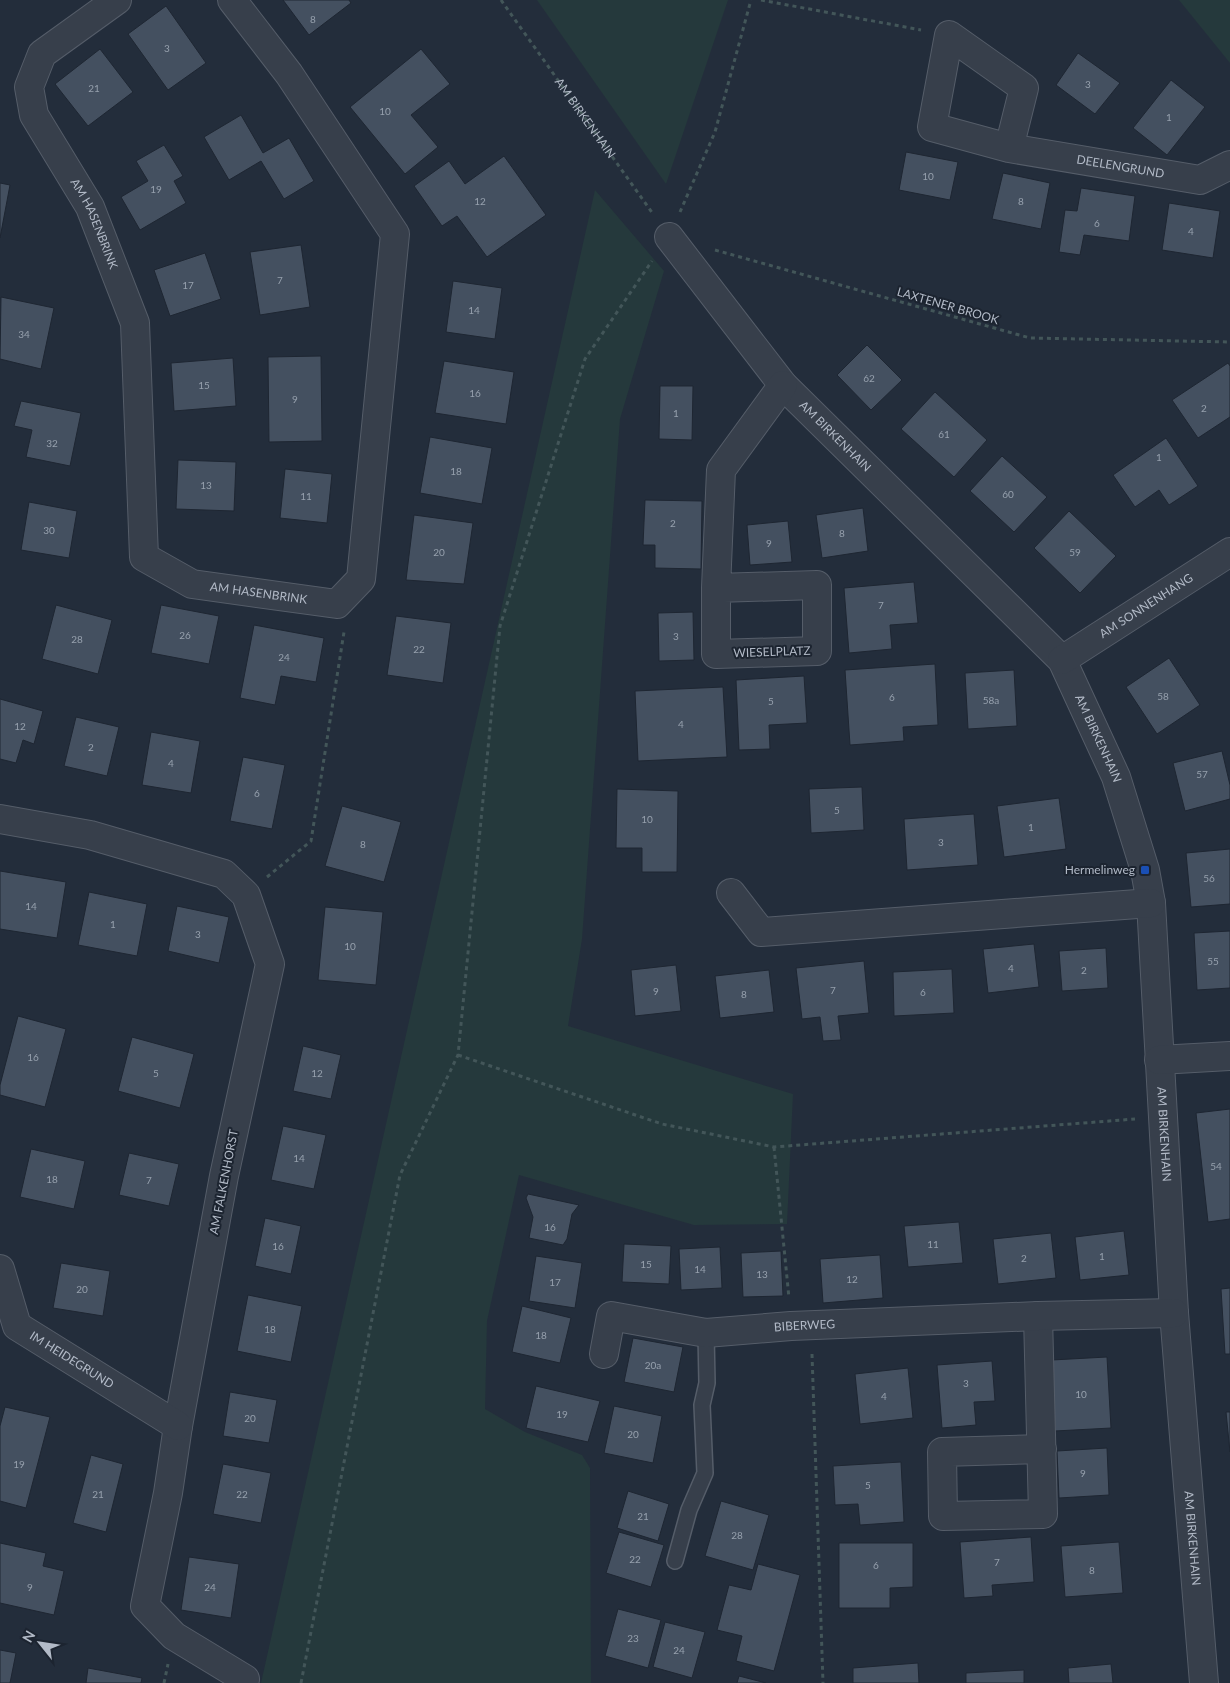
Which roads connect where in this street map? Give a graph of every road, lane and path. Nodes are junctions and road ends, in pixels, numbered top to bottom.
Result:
1 (117, 0) edge
2 (232, 0) edge
3 (501, 0) edge
4 (751, 0) edge
5 (761, 0) edge
6 (949, 35) junction
7 (1009, 148) junction
8 (1230, 165) edge
9 (669, 237) junction
10 (1230, 342) edge
11 (783, 385) junction
12 (1230, 552) edge
13 (716, 588) dead end
14 (337, 604) junction
15 (1062, 660) junction
16 (0, 819) edge
17 (731, 893) dead end
18 (246, 895) junction
19 (1151, 903) junction
20 (458, 1056) junction
21 (1230, 1056) edge
22 (1158, 1060) junction
23 (1162, 1117) junction
24 (774, 1147) junction
25 (0, 1269) edge
26 (1174, 1313) junction
27 (1038, 1316) junction
28 (801, 1326) junction
29 (706, 1333) junction
30 (604, 1354) dead end
31 (178, 1426) junction
32 (1042, 1449) dead end
33 (675, 1561) dead end
34 (245, 1679) dead end
35 (301, 1683) edge
36 (822, 1683) edge
37 (1204, 1683) edge

1 - 14 street, AM HASENBRINK
2 - 14 street
3 - 9 path, AM BIRKENHAIN
4 - 9 path
5 - 6 path
6 - 7 street
6 - 7 street, DEELENGRUND
7 - 8 street, DEELENGRUND
9 - 10 path, LAXTENER BROOK
9 - 11 street, AM BIRKENHAIN
9 - 20 path
11 - 13 street
11 - 15 street, AM BIRKENHAIN
12 - 15 street, AM SONNENHANG
14 - 18 path
15 - 19 street, AM BIRKENHAIN
16 - 18 street, AM FALKENHORST
17 - 19 street
18 - 31 street, AM FALKENHORST
19 - 22 street, AM BIRKENHAIN
20 - 24 path
20 - 35 path
21 - 22 street
22 - 23 street, AM BIRKENHAIN
23 - 24 path
23 - 26 street, AM BIRKENHAIN
24 - 28 path
25 - 31 street, IM HEIDEGRUND
26 - 27 street, BIBERWEG
26 - 37 street, AM BIRKENHAIN
27 - 28 street, BIBERWEG
27 - 32 street
28 - 29 street, BIBERWEG
28 - 36 path
29 - 30 street, BIBERWEG
29 - 33 lane
31 - 34 street, AM FALKENHORST

